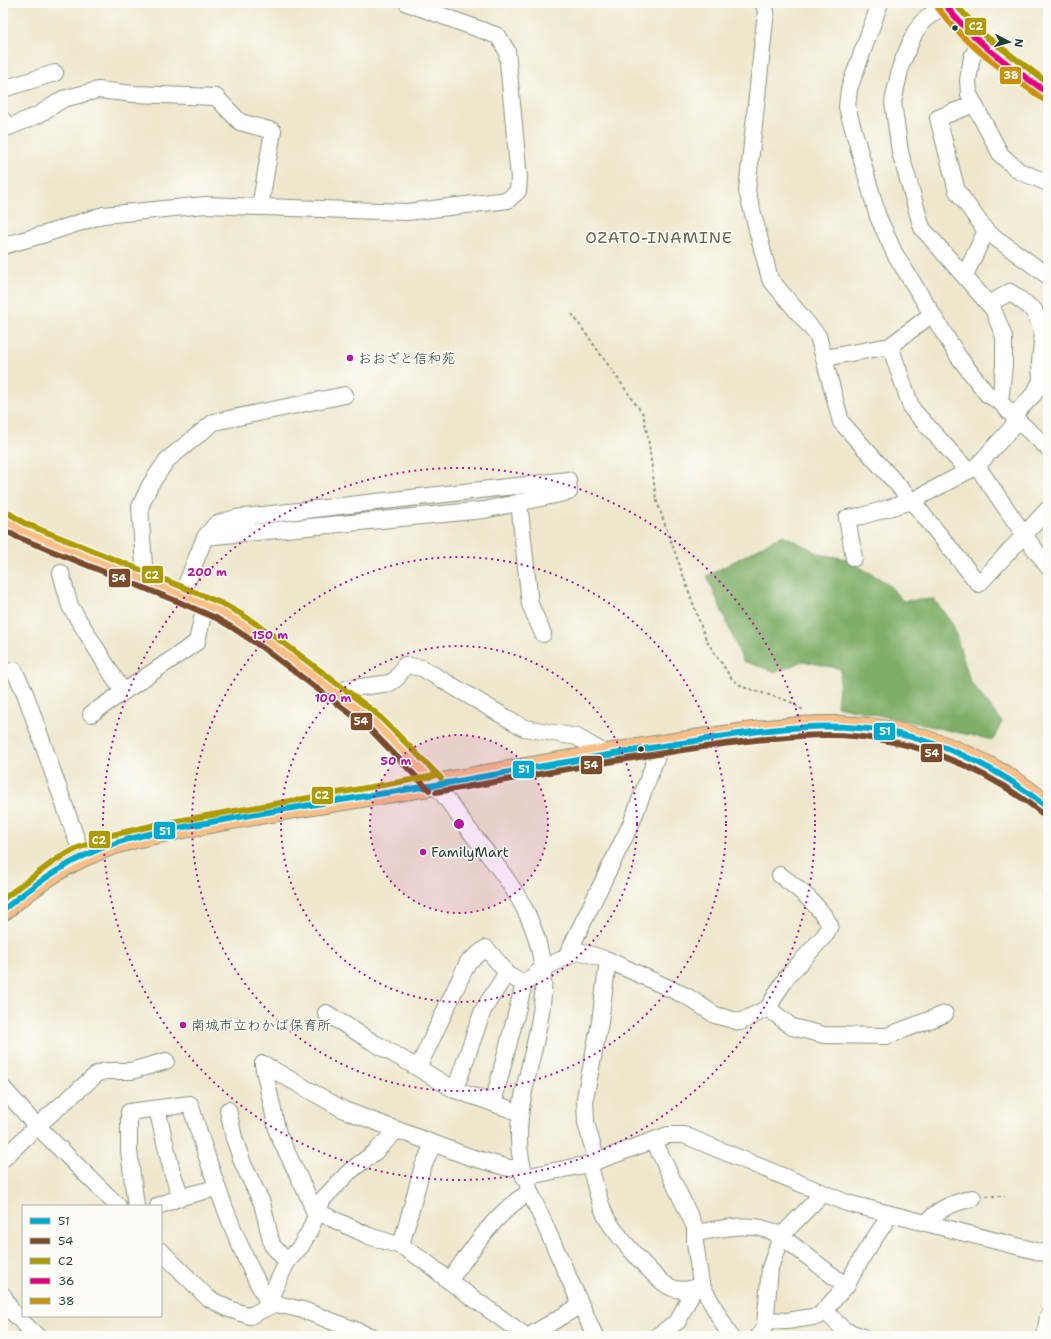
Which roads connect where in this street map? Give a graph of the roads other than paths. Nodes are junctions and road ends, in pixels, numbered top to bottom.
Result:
1 (406, 3) edge
2 (763, 3) edge
3 (880, 3) edge
4 (945, 3) edge
5 (980, 43) junction
6 (55, 73) dead end
7 (3, 89) edge
8 (1048, 93) edge
9 (974, 104) junction
10 (3, 120) edge
11 (1048, 183) edge
12 (260, 207) junction
13 (986, 231) junction
14 (3, 246) edge
15 (965, 275) junction
16 (1048, 276) edge
17 (989, 304) junction
18 (932, 314) junction
19 (890, 346) junction
20 (824, 358) junction
21 (1044, 380) edge
22 (344, 395) dead end
23 (1000, 402) junction
24 (1016, 418) junction
25 (1048, 448) edge
26 (972, 468) junction
27 (912, 501) junction
28 (519, 502) junction
29 (1048, 509) edge
30 (3, 518) edge
31 (1025, 536) junction
32 (205, 537) junction
33 (854, 558) dead end
34 (1048, 567) edge
35 (61, 573) dead end
36 (145, 581) junction
37 (182, 595) junction
38 (205, 605) junction
39 (543, 634) dead end
40 (14, 670) dead end
41 (123, 692) junction
42 (340, 696) junction
43 (90, 714) dead end
44 (661, 745) junction
45 (606, 754) junction
46 (434, 784) junction
47 (1048, 808) edge
48 (82, 855) junction
49 (780, 875) dead end
50 (3, 910) edge
51 (566, 957) junction
52 (608, 960) junction
53 (542, 969) junction
54 (506, 974) junction
55 (524, 984) junction
56 (768, 1008) junction
57 (326, 1012) dead end
58 (945, 1014) dead end
59 (166, 1061) dead end
60 (418, 1068) junction
61 (3, 1088) edge
62 (455, 1090) junction
63 (493, 1103) junction
64 (157, 1109) junction
65 (228, 1110) dead end
66 (520, 1113) junction
67 (37, 1126) junction
68 (396, 1131) junction
69 (654, 1141) junction
70 (433, 1144) junction
71 (3, 1159) edge
72 (593, 1163) junction
73 (523, 1173) junction
74 (216, 1188) junction
75 (530, 1192) junction
76 (822, 1194) junction
77 (181, 1197) junction
78 (973, 1198) road end
79 (117, 1205) edge
80 (136, 1205) edge
81 (161, 1205) edge
82 (317, 1215) junction
83 (890, 1215) junction
84 (927, 1223) junction
85 (696, 1233) junction
86 (781, 1236) junction
87 (401, 1246) junction
88 (162, 1252) edge
89 (1048, 1254) edge
90 (287, 1262) junction
91 (449, 1281) junction
92 (697, 1286) junction
93 (846, 1286) junction
94 (3, 1295) edge
95 (271, 1303) junction
96 (581, 1305) junction
97 (18, 1307) edge
98 (824, 1310) junction
99 (1048, 1316) edge
100 (25, 1317) edge
101 (766, 1320) junction
102 (37, 1336) edge
103 (370, 1336) edge
104 (527, 1336) edge
105 (595, 1336) edge
106 (657, 1336) edge
107 (730, 1336) edge
108 (759, 1336) edge
109 (861, 1336) edge
110 (1045, 1336) edge

1 - 12 street
2 - 20 street
3 - 18 street
4 - 5 main road
4 - 15 street
5 - 8 main road
5 - 9 street
6 - 7 street
9 - 11 street
9 - 13 street
10 - 12 street
12 - 14 street
13 - 15 street
13 - 16 street
15 - 17 street
17 - 21 street
17 - 23 street
18 - 19 street
18 - 23 street
19 - 20 street
19 - 26 street
20 - 27 street
21 - 24 street
22 - 36 street
23 - 24 street
24 - 25 street
24 - 26 street
26 - 27 street
26 - 31 street
27 - 31 street
27 - 33 street
28 - 32 street
28 - 32 street
28 - 39 street
29 - 31 street
30 - 36 main road
31 - 34 street
32 - 37 street
35 - 41 street
36 - 37 main road
37 - 38 main road
38 - 41 street
38 - 42 main road
40 - 48 street
41 - 43 street
42 - 45 street
42 - 46 main road
44 - 45 main road
44 - 47 main road
44 - 51 street
45 - 46 main road
46 - 48 main road
46 - 53 street
48 - 50 main road
49 - 56 street
51 - 52 street
51 - 53 street
52 - 56 street
52 - 72 street
53 - 55 street
53 - 66 street
54 - 55 street
54 - 60 street
54 - 62 street
55 - 63 street
56 - 58 street
57 - 60 street
59 - 67 street
60 - 62 street
61 - 67 street
62 - 63 street
63 - 66 street
64 - 74 street
64 - 77 street
64 - 80 street
65 - 90 street
66 - 73 street
67 - 71 street
67 - 79 street
68 - 70 street
68 - 82 street
68 - 82 street
69 - 72 street
69 - 76 street
69 - 85 street
70 - 73 street
70 - 87 street
72 - 73 street
72 - 92 street
73 - 75 street
74 - 77 street
74 - 95 street
75 - 91 street
75 - 96 street
76 - 83 street
76 - 86 street
77 - 81 street
78 - 84 street
82 - 87 street
82 - 90 street
83 - 84 street
83 - 93 street
84 - 89 street
85 - 86 street
85 - 92 street
86 - 93 street
86 - 101 street
87 - 91 street
88 - 95 street
90 - 95 street
91 - 104 street
92 - 106 street
92 - 107 street
93 - 98 street
94 - 97 street
95 - 103 street
96 - 104 street
96 - 105 street
98 - 101 street
98 - 109 street
99 - 110 street
100 - 102 street
101 - 108 street

